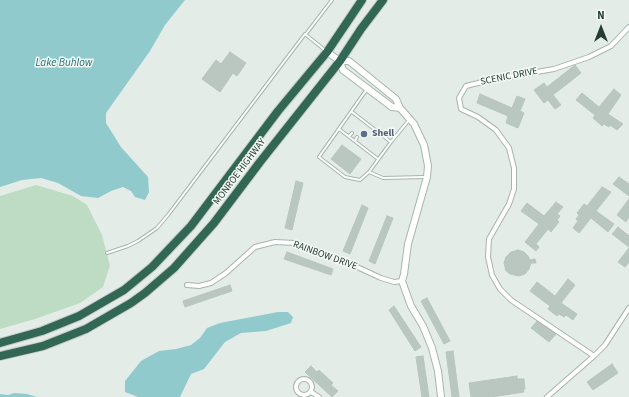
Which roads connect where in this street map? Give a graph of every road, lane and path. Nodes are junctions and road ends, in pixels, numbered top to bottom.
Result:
1 (332, 0) edge
2 (362, 0) edge
3 (383, 0) edge
4 (629, 27) edge
5 (306, 34) junction
6 (327, 52) junction
7 (340, 61) junction
8 (368, 88) junction
9 (400, 108) junction
10 (352, 112) junction
11 (410, 118) junction
12 (361, 119) junction
13 (359, 123) dead end
14 (367, 124) junction
15 (365, 127) dead end
16 (339, 129) junction
17 (373, 129) junction
18 (371, 132) dead end
19 (352, 133) dead end
20 (379, 134) junction
21 (349, 136) junction
22 (377, 137) dead end
23 (358, 138) dead end
24 (355, 141) junction
25 (391, 142) junction
26 (364, 143) dead end
27 (362, 146) junction
28 (370, 147) dead end
29 (368, 150) junction
30 (378, 159) junction
31 (369, 172) junction
32 (427, 177) junction
33 (107, 253) dead end
34 (402, 281) junction
35 (187, 285) dead end
36 (629, 308) edge
37 (0, 343) edge
38 (0, 356) edge
39 (594, 356) junction
40 (311, 392) junction
41 (319, 397) edge
42 (441, 397) edge
43 (547, 397) edge

1 - 5 lane
2 - 6 highway, MONROE HIGHWAY
3 - 7 highway, MONROE HIGHWAY
4 - 39 street, SCENIC DRIVE
5 - 6 lane
5 - 33 lane
6 - 7 street
6 - 37 highway, MONROE HIGHWAY
7 - 8 street
7 - 9 street
7 - 38 highway, MONROE HIGHWAY
8 - 9 street
8 - 10 lane
9 - 11 street
10 - 12 lane
10 - 16 lane
11 - 25 lane
11 - 32 street
12 - 13 lane
12 - 14 lane
14 - 15 lane
14 - 17 lane
16 - 21 lane
16 - 31 lane
17 - 18 lane
17 - 20 lane
19 - 21 lane
20 - 22 lane
20 - 25 lane
21 - 24 lane
23 - 24 lane
24 - 27 lane
25 - 30 lane
26 - 27 lane
27 - 29 lane
28 - 29 lane
29 - 30 lane
30 - 31 lane
31 - 32 lane
32 - 34 street
34 - 35 street, RAINBOW DRIVE
34 - 42 street
36 - 39 street
39 - 43 street
40 - 40 street
40 - 41 street

